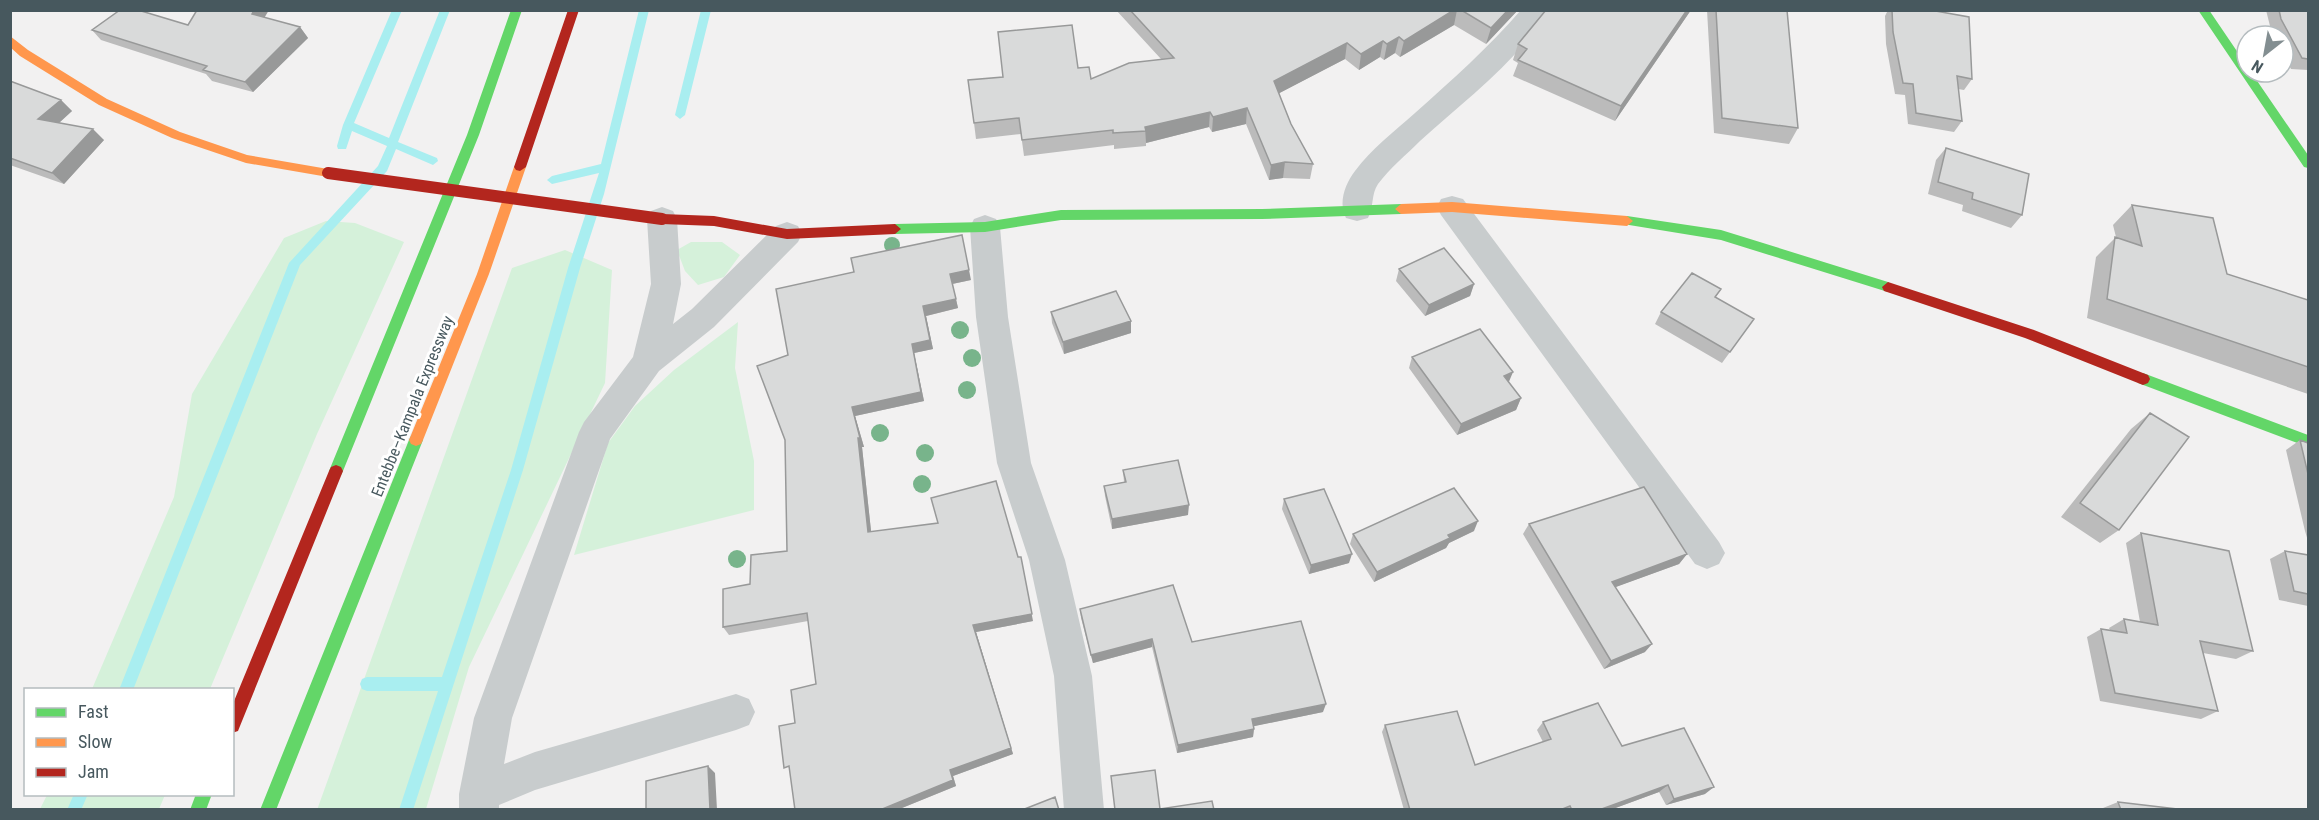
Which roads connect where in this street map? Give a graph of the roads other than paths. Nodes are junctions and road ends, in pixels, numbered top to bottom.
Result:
1 (517, 10) edge
2 (574, 10) edge
3 (1536, 10) edge
4 (2203, 10) edge
5 (10, 40) edge
6 (2308, 165) edge
7 (1452, 207) junction
8 (1357, 210) junction
9 (662, 219) junction
10 (985, 227) junction
11 (787, 234) junction
12 (648, 362) junction
13 (2308, 441) edge
14 (1707, 553) dead end
15 (736, 712) dead end
16 (234, 721) edge
17 (204, 796) edge
18 (479, 802) edge
19 (198, 810) edge
20 (268, 810) edge
21 (1084, 810) edge

1 - 16 main road
2 - 20 main road, Entebbe–Kampala Expressway
3 - 8 street
4 - 6 main road
5 - 9 main road, bridge
7 - 8 main road
7 - 13 main road
7 - 14 street
8 - 10 main road
9 - 11 main road
9 - 12 street
10 - 11 main road
10 - 21 street
11 - 12 street
12 - 18 street
15 - 18 street
17 - 19 main road

